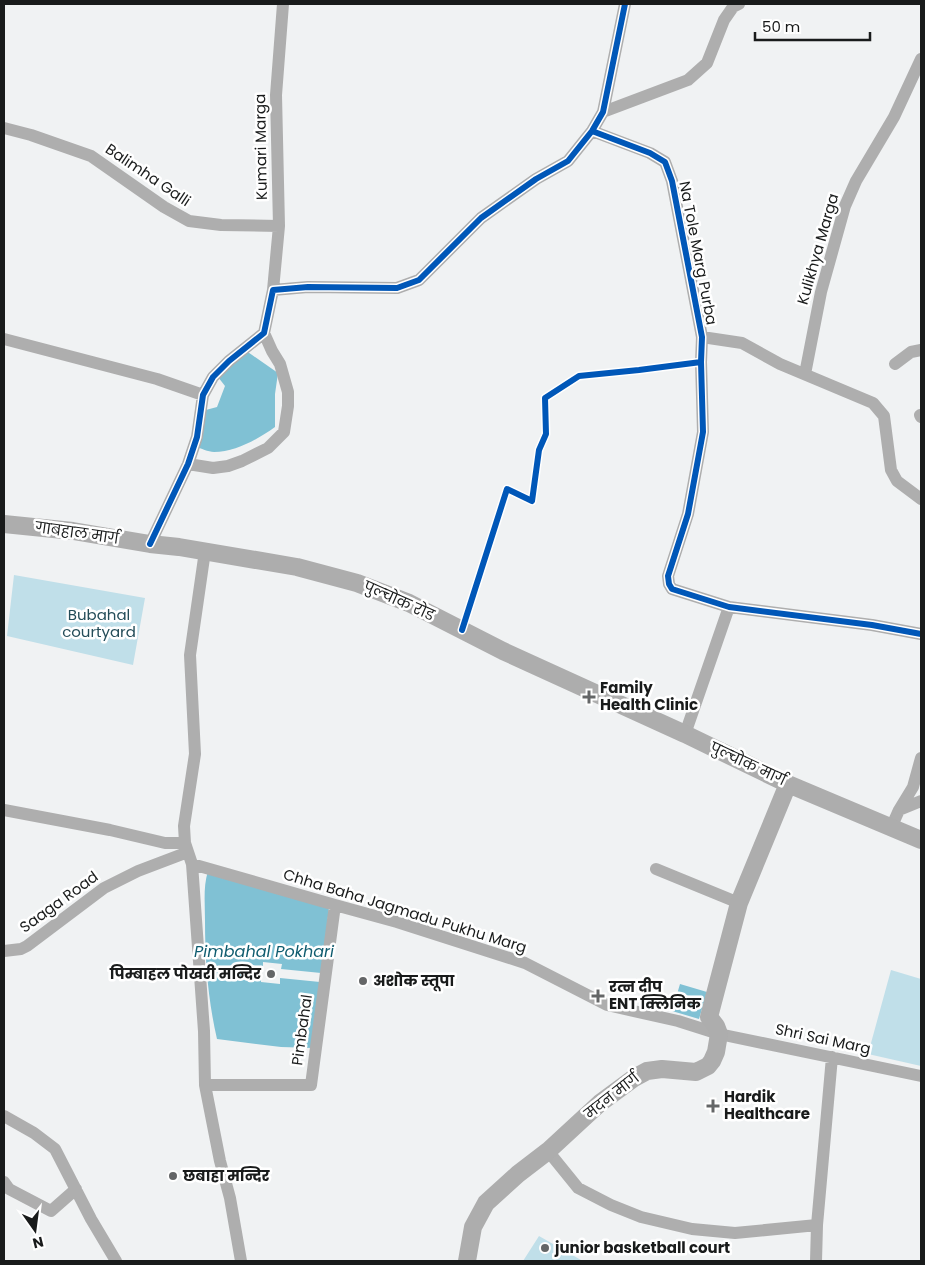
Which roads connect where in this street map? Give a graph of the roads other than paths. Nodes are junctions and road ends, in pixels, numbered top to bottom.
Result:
1 (283, 4) edge
2 (624, 4) edge
3 (738, 4) edge
4 (921, 60) edge
5 (603, 112) junction
6 (4, 128) edge
7 (592, 131) junction
8 (279, 226) junction
9 (273, 290) junction
10 (264, 333) junction
11 (702, 337) junction
12 (4, 339) edge
13 (921, 350) edge
14 (895, 364) dead end
15 (805, 374) junction
16 (203, 395) junction
17 (188, 464) junction
18 (921, 499) edge
19 (4, 524) edge
20 (150, 544) junction
21 (179, 547) joint
22 (205, 551) junction
23 (729, 607) junction
24 (921, 634) edge
25 (605, 699) joint
26 (685, 734) junction
27 (921, 758) edge
28 (788, 784) junction
29 (921, 801) edge
30 (4, 810) edge
31 (899, 810) junction
32 (891, 828) junction
33 (921, 840) edge
34 (188, 853) junction
35 (656, 869) dead end
36 (739, 903) junction
37 (335, 906) junction
38 (4, 952) edge
39 (719, 1034) junction
40 (832, 1057) junction
41 (921, 1076) edge
42 (205, 1085) junction
43 (4, 1116) edge
44 (548, 1151) junction
45 (4, 1182) edge
46 (76, 1189) junction
47 (818, 1225) junction
48 (116, 1261) edge
49 (241, 1261) edge
50 (467, 1261) edge
51 (816, 1261) edge

1 - 8 street, Kumari Marga
2 - 5 street
3 - 5 street
4 - 15 street, Kulikhya Marga
5 - 7 street
6 - 8 street, Balimha Galli
7 - 9 street
7 - 11 street, Na Tole Marg Purba
8 - 9 street, Kumari Marga
9 - 10 street, Kumari Marga
10 - 16 street
10 - 17 street
11 - 15 street
11 - 23 street, Na Tole Marg Purba
12 - 16 street
13 - 14 street
15 - 18 street
16 - 17 street
17 - 20 street
19 - 20 main road, गाबहाल मार्ग
20 - 21 main road, गाबहाल मार्ग
21 - 22 main road, पुल्चोक रोड
22 - 25 main road, पुल्चोक रोड
22 - 34 street
23 - 24 street, Na Tole Marg Purba
23 - 26 street
25 - 26 main road, पुल्चोक मार्ग
26 - 28 main road, पुल्चोक मार्ग
27 - 31 street
28 - 32 main road, पुल्चोक मार्ग
28 - 36 main road
29 - 31 street
30 - 34 street, Chha Baha Jagmadu Pukhu Marg
31 - 32 street
32 - 33 main road, पुल्चोक मार्ग
34 - 37 street, Chha Baha Jagmadu Pukhu Marg
34 - 38 street, Saaga Road
34 - 42 street
35 - 36 street
36 - 39 main road
37 - 39 street, Chha Baha Jagmadu Pukhu Marg
37 - 42 street, Pimbahal
39 - 40 street, Shri Sai Marg
39 - 44 main road, मदन मार्ग
40 - 41 street, Shri Sai Marg
40 - 47 street
42 - 49 street
43 - 46 street
44 - 47 street
44 - 50 main road, मदन मार्ग
45 - 46 street
46 - 48 street
47 - 51 street

